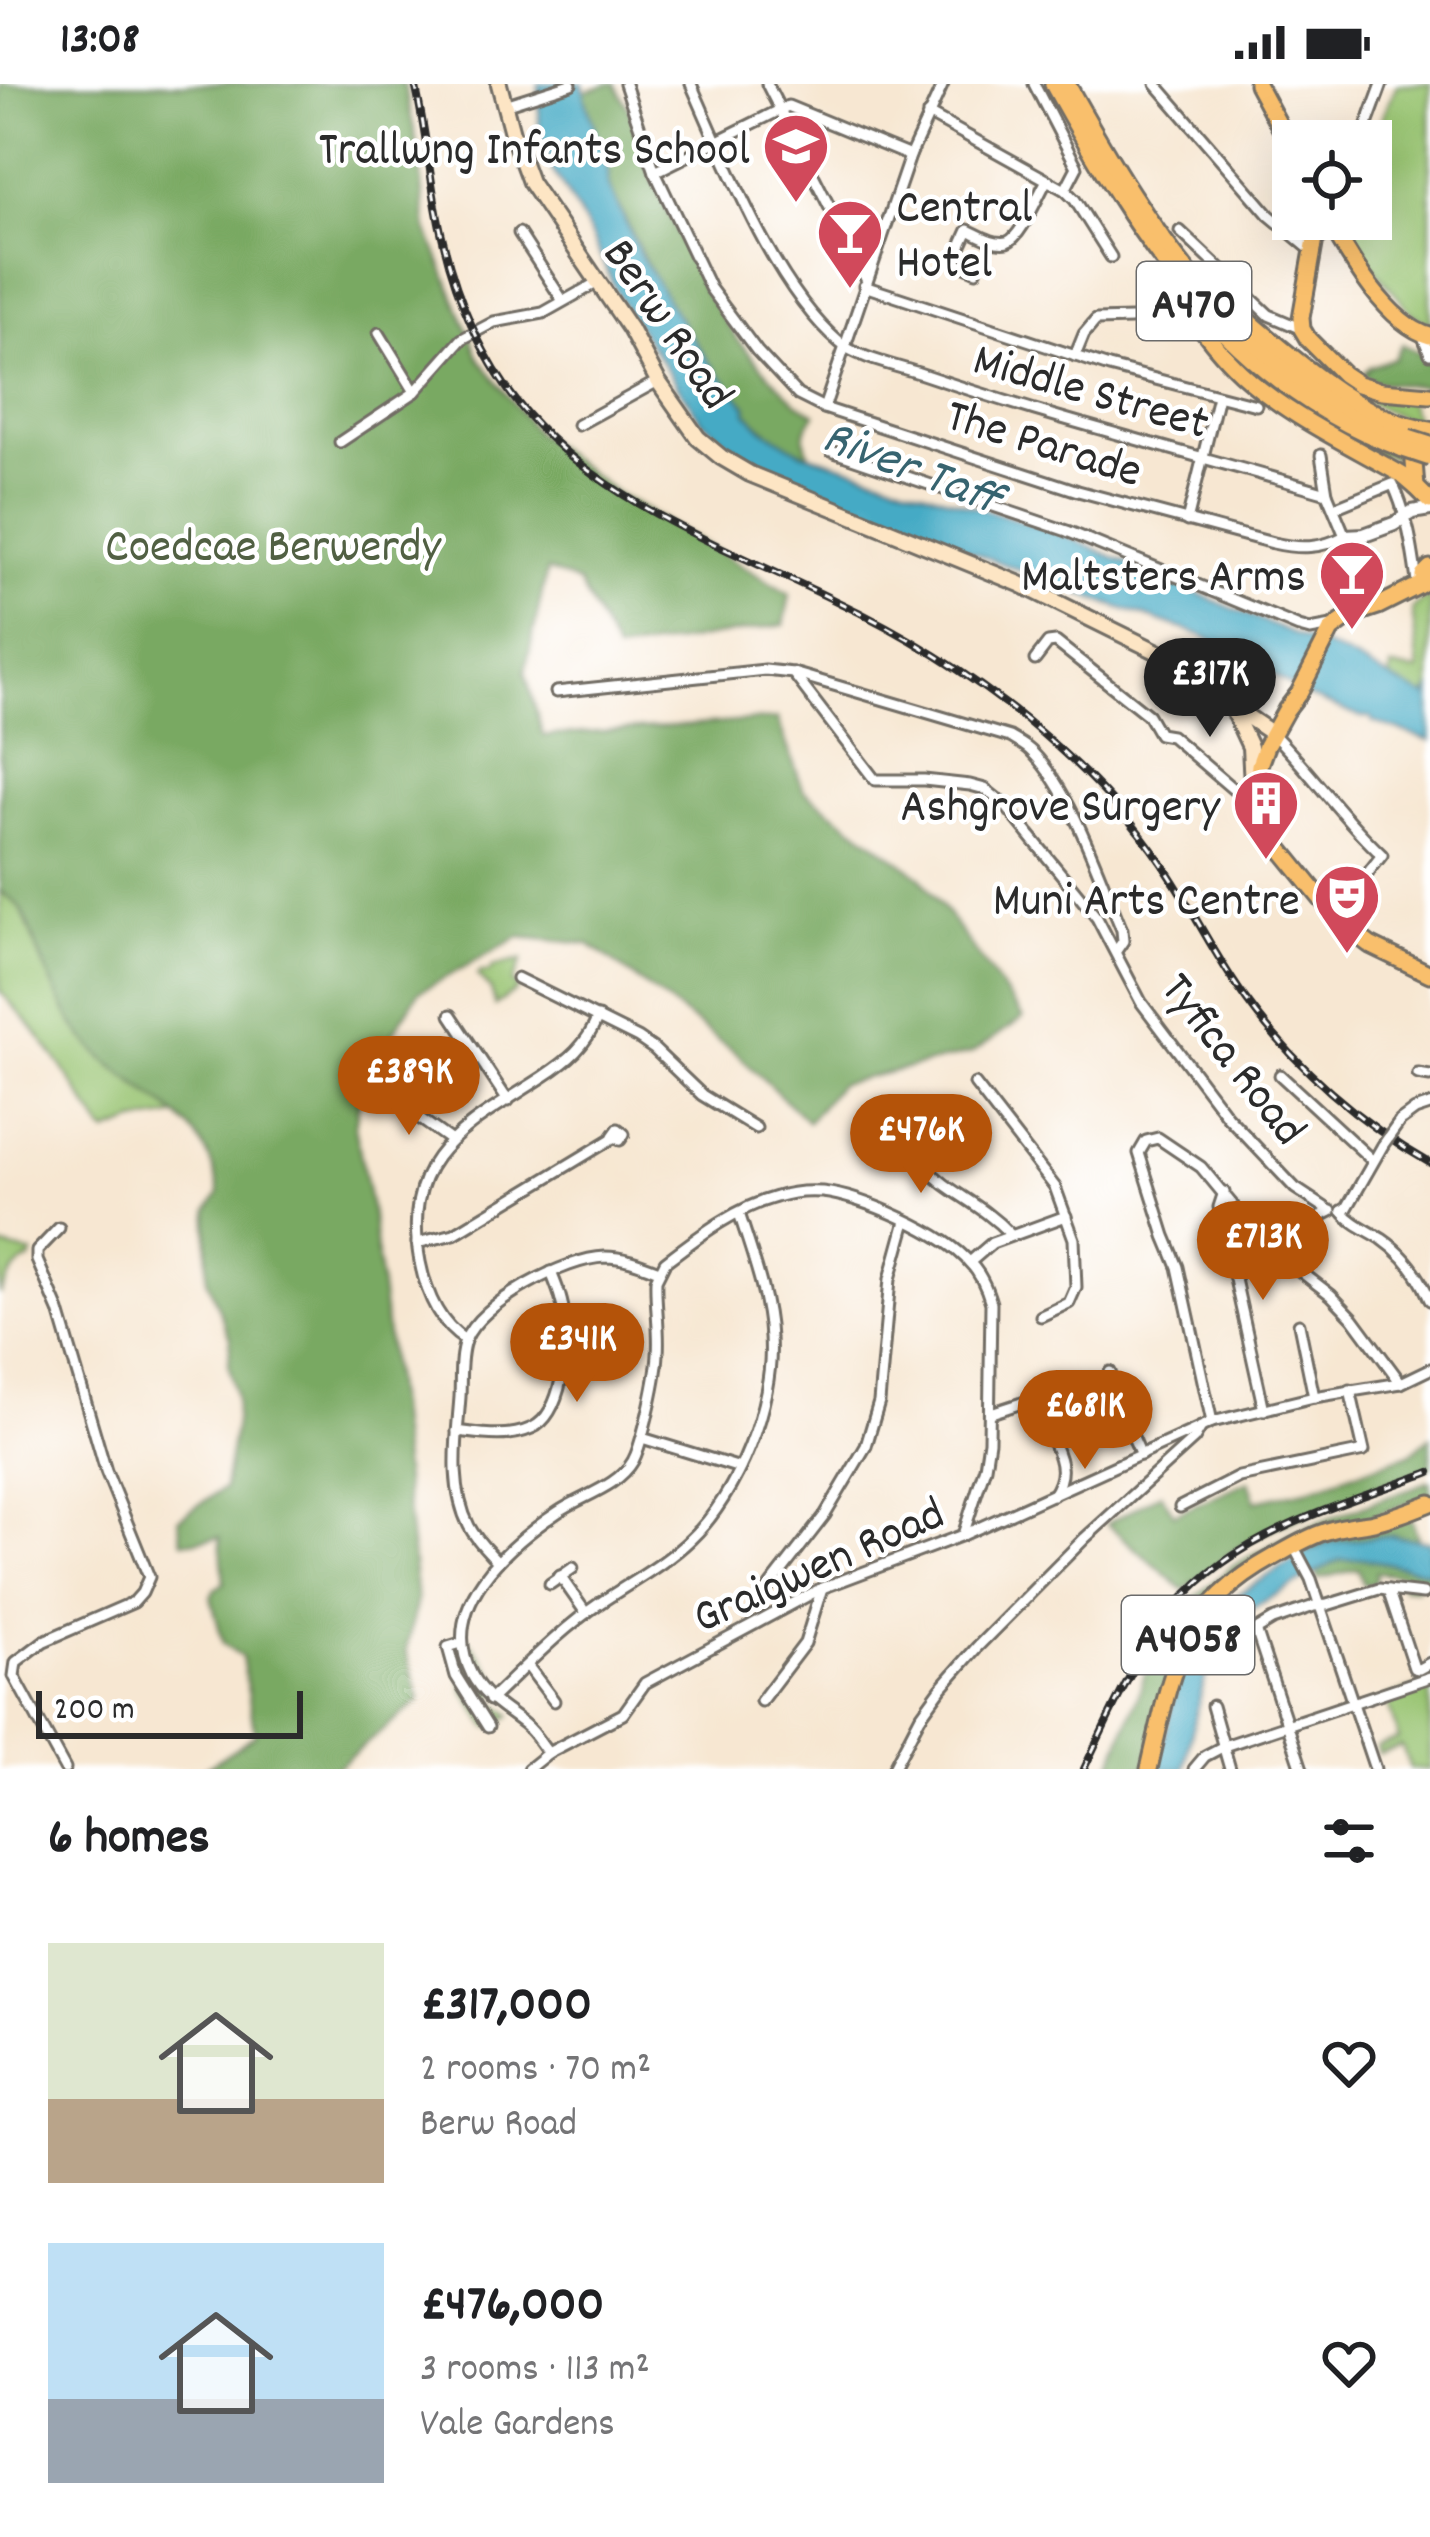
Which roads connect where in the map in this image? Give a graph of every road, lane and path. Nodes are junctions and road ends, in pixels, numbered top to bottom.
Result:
1 (499, 84) edge
2 (571, 84) edge
3 (625, 84) edge
4 (691, 84) edge
5 (767, 84) edge
6 (1034, 84) edge
7 (1053, 84) edge
8 (1067, 84) edge
9 (1156, 84) edge
10 (1257, 84) edge
11 (1382, 84) edge
12 (937, 86) edge
13 (509, 104) junction
14 (778, 109) junction
15 (928, 114) junction
16 (1276, 120) edge
17 (1369, 120) edge
18 (717, 141) junction
19 (910, 156) junction
20 (655, 172) junction
21 (1046, 182) junction
22 (1067, 186) junction
23 (1180, 231) dead end
24 (519, 233) dead end
25 (1145, 238) junction
26 (1316, 240) edge
27 (1345, 240) edge
28 (1311, 250) junction
29 (1111, 257) dead end
30 (976, 271) dead end
31 (1191, 279) junction
32 (598, 282) junction
33 (865, 282) junction
34 (563, 301) junction
35 (1131, 319) dead end
36 (1301, 329) junction
37 (379, 333) dead end
38 (1426, 335) edge
39 (845, 348) junction
40 (1430, 354) edge
41 (1075, 356) junction
42 (658, 381) junction
43 (415, 392) junction
44 (1430, 395) edge
45 (1218, 396) junction
46 (1256, 405) dead end
47 (824, 407) junction
48 (578, 425) dead end
49 (1430, 432) edge
50 (340, 442) dead end
51 (1406, 444) junction
52 (1430, 445) edge
53 (831, 451) dead end
54 (1321, 455) dead end
55 (1202, 458) junction
56 (1430, 458) edge
57 (1416, 487) junction
58 (1324, 492) junction
59 (1430, 504) edge
60 (1334, 508) junction
61 (1409, 513) junction
62 (1187, 521) junction
63 (1345, 536) junction
64 (1425, 580) edge
65 (1333, 628) junction
66 (1034, 660) dead end
67 (793, 673) junction
68 (556, 692) dead end
69 (1229, 704) junction
70 (1273, 734) junction
71 (1257, 795) junction
72 (1330, 910) junction
73 (1116, 952) junction
74 (1430, 974) edge
75 (517, 978) dead end
76 (451, 1016) dead end
77 (598, 1016) junction
78 (1280, 1076) dead end
79 (975, 1084) dead end
80 (394, 1100) dead end
81 (508, 1101) junction
82 (1430, 1106) edge
83 (901, 1113) dead end
84 (756, 1128) dead end
85 (614, 1138) dead end
86 (450, 1140) junction
87 (1373, 1161) junction
88 (1224, 1192) junction
89 (1336, 1211) junction
90 (739, 1213) junction
91 (1066, 1216) junction
92 (906, 1221) junction
93 (59, 1228) dead end
94 (1010, 1234) junction
95 (417, 1243) junction
96 (967, 1259) junction
97 (1296, 1269) junction
98 (659, 1271) junction
99 (550, 1272) junction
100 (1430, 1300) edge
101 (1041, 1316) dead end
102 (1299, 1324) dead end
103 (465, 1340) junction
104 (1430, 1369) edge
105 (1110, 1372) dead end
106 (1089, 1381) dead end
107 (1401, 1383) junction
108 (1350, 1390) junction
109 (1314, 1396) junction
110 (1264, 1410) junction
111 (991, 1414) junction
112 (1212, 1422) junction
113 (1201, 1427) junction
114 (457, 1431) junction
115 (642, 1438) junction
116 (1054, 1444) dead end
117 (1141, 1455) junction
118 (740, 1468) junction
119 (1053, 1495) junction
120 (1430, 1503) edge
121 (1180, 1507) dead end
122 (963, 1535) junction
123 (1296, 1551) junction
124 (498, 1562) junction
125 (573, 1568) dead end
126 (770, 1586) dead end
127 (822, 1588) junction
128 (1388, 1590) junction
129 (1424, 1594) dead end
130 (1320, 1605) junction
131 (586, 1613) junction
132 (461, 1642) junction
133 (1430, 1663) edge
134 (527, 1665) junction
135 (1430, 1677) edge
136 (490, 1700) junction
137 (554, 1701) dead end
138 (761, 1701) dead end
139 (1352, 1703) junction
140 (1212, 1706) dead end
141 (1287, 1725) junction
142 (488, 1726) dead end
143 (1224, 1746) junction
144 (548, 1753) junction
145 (65, 1769) edge
146 (527, 1769) edge
147 (893, 1769) edge
148 (1149, 1769) edge
149 (1194, 1769) edge
150 (1230, 1769) edge
151 (1302, 1769) edge
152 (1375, 1769) edge

1 - 13 main road, Berw Road
2 - 13 street
3 - 20 street, The Parade
4 - 18 street
5 - 14 street
6 - 22 street
7 - 25 main road, A470
8 - 31 main road, A470
9 - 28 street
10 - 16 main road
11 - 17 street
12 - 15 street
13 - 32 main road, Berw Road
14 - 18 street
14 - 19 street
14 - 33 street
15 - 19 street
15 - 21 street
18 - 20 street
18 - 39 street
19 - 33 street
20 - 47 street, The Parade
21 - 22 street
21 - 30 street
22 - 29 street
23 - 36 street
24 - 34 street
25 - 51 main road, A470
25 - 57 main road
26 - 28 main road
27 - 38 main road
28 - 36 main road
31 - 49 main road
31 - 51 main road, A470
32 - 34 street
32 - 42 main road, Berw Road
33 - 39 street
33 - 41 street
34 - 43 street
35 - 41 street
36 - 44 main road
37 - 43 street
38 - 40 street
39 - 47 street
39 - 55 street, Middle Street
41 - 45 street
42 - 48 street
42 - 69 main road, Berw Road
43 - 50 street
45 - 46 street
45 - 55 street
47 - 62 street, The Parade
49 - 57 main road
51 - 52 main road, A470, bridge
51 - 56 main road, A470, bridge
53 - 65 street
54 - 58 street
55 - 58 street, Middle Street
55 - 62 street
57 - 59 main road
57 - 61 street
58 - 60 street
59 - 61 street
60 - 61 street
60 - 63 street
61 - 63 street
61 - 64 street
62 - 63 street, The Parade
64 - 65 main road
65 - 70 main road
66 - 71 street
67 - 68 street
67 - 73 street, Tyfica Road
67 - 73 street
69 - 70 main road, Berw Road
69 - 71 main road, Berw Road
70 - 71 main road
70 - 72 street
71 - 72 main road
72 - 74 main road
73 - 89 street, Tyfica Road
75 - 77 street
76 - 81 street
77 - 81 street
77 - 84 street
78 - 87 street
79 - 91 street
80 - 86 street
81 - 86 street
82 - 87 street, bridge
83 - 94 street
85 - 95 street
86 - 95 street
87 - 89 street
88 - 97 street
88 - 110 street
88 - 112 street
89 - 97 street
89 - 100 street, Tyfica Road
90 - 92 street
90 - 98 street
90 - 118 street
91 - 94 street
91 - 101 street
92 - 96 street
92 - 126 street
93 - 145 street
94 - 96 street
95 - 103 street
96 - 111 street
97 - 107 street
98 - 99 street
98 - 115 street
99 - 103 street
99 - 114 street
102 - 109 street
103 - 114 street
104 - 107 street, Graigwen Road
105 - 117 street
106 - 111 street
107 - 108 street, Graigwen Road
108 - 109 street, Graigwen Road
108 - 121 street
109 - 110 street, Graigwen Road
110 - 112 street, Graigwen Road
111 - 122 street
112 - 113 street, Graigwen Road
113 - 117 street, Graigwen Road
113 - 147 street
114 - 124 street
115 - 118 street
115 - 124 street
116 - 119 street
117 - 119 street, Graigwen Road
118 - 131 street
119 - 122 street, Graigwen Road
120 - 123 main road, A4058
122 - 127 street, Graigwen Road
123 - 130 street
123 - 148 main road, A4058
124 - 132 street
125 - 131 street
127 - 138 street
127 - 144 street, Graigwen Road
128 - 129 street
128 - 130 street
128 - 133 street
130 - 139 street
130 - 141 street
131 - 134 street
132 - 136 street
132 - 142 street
134 - 136 street
134 - 137 street
135 - 139 street
136 - 144 street
139 - 141 street
139 - 152 street
140 - 143 street
141 - 143 street
141 - 151 street
143 - 149 street
143 - 150 street
144 - 146 street, Graigwen Road

